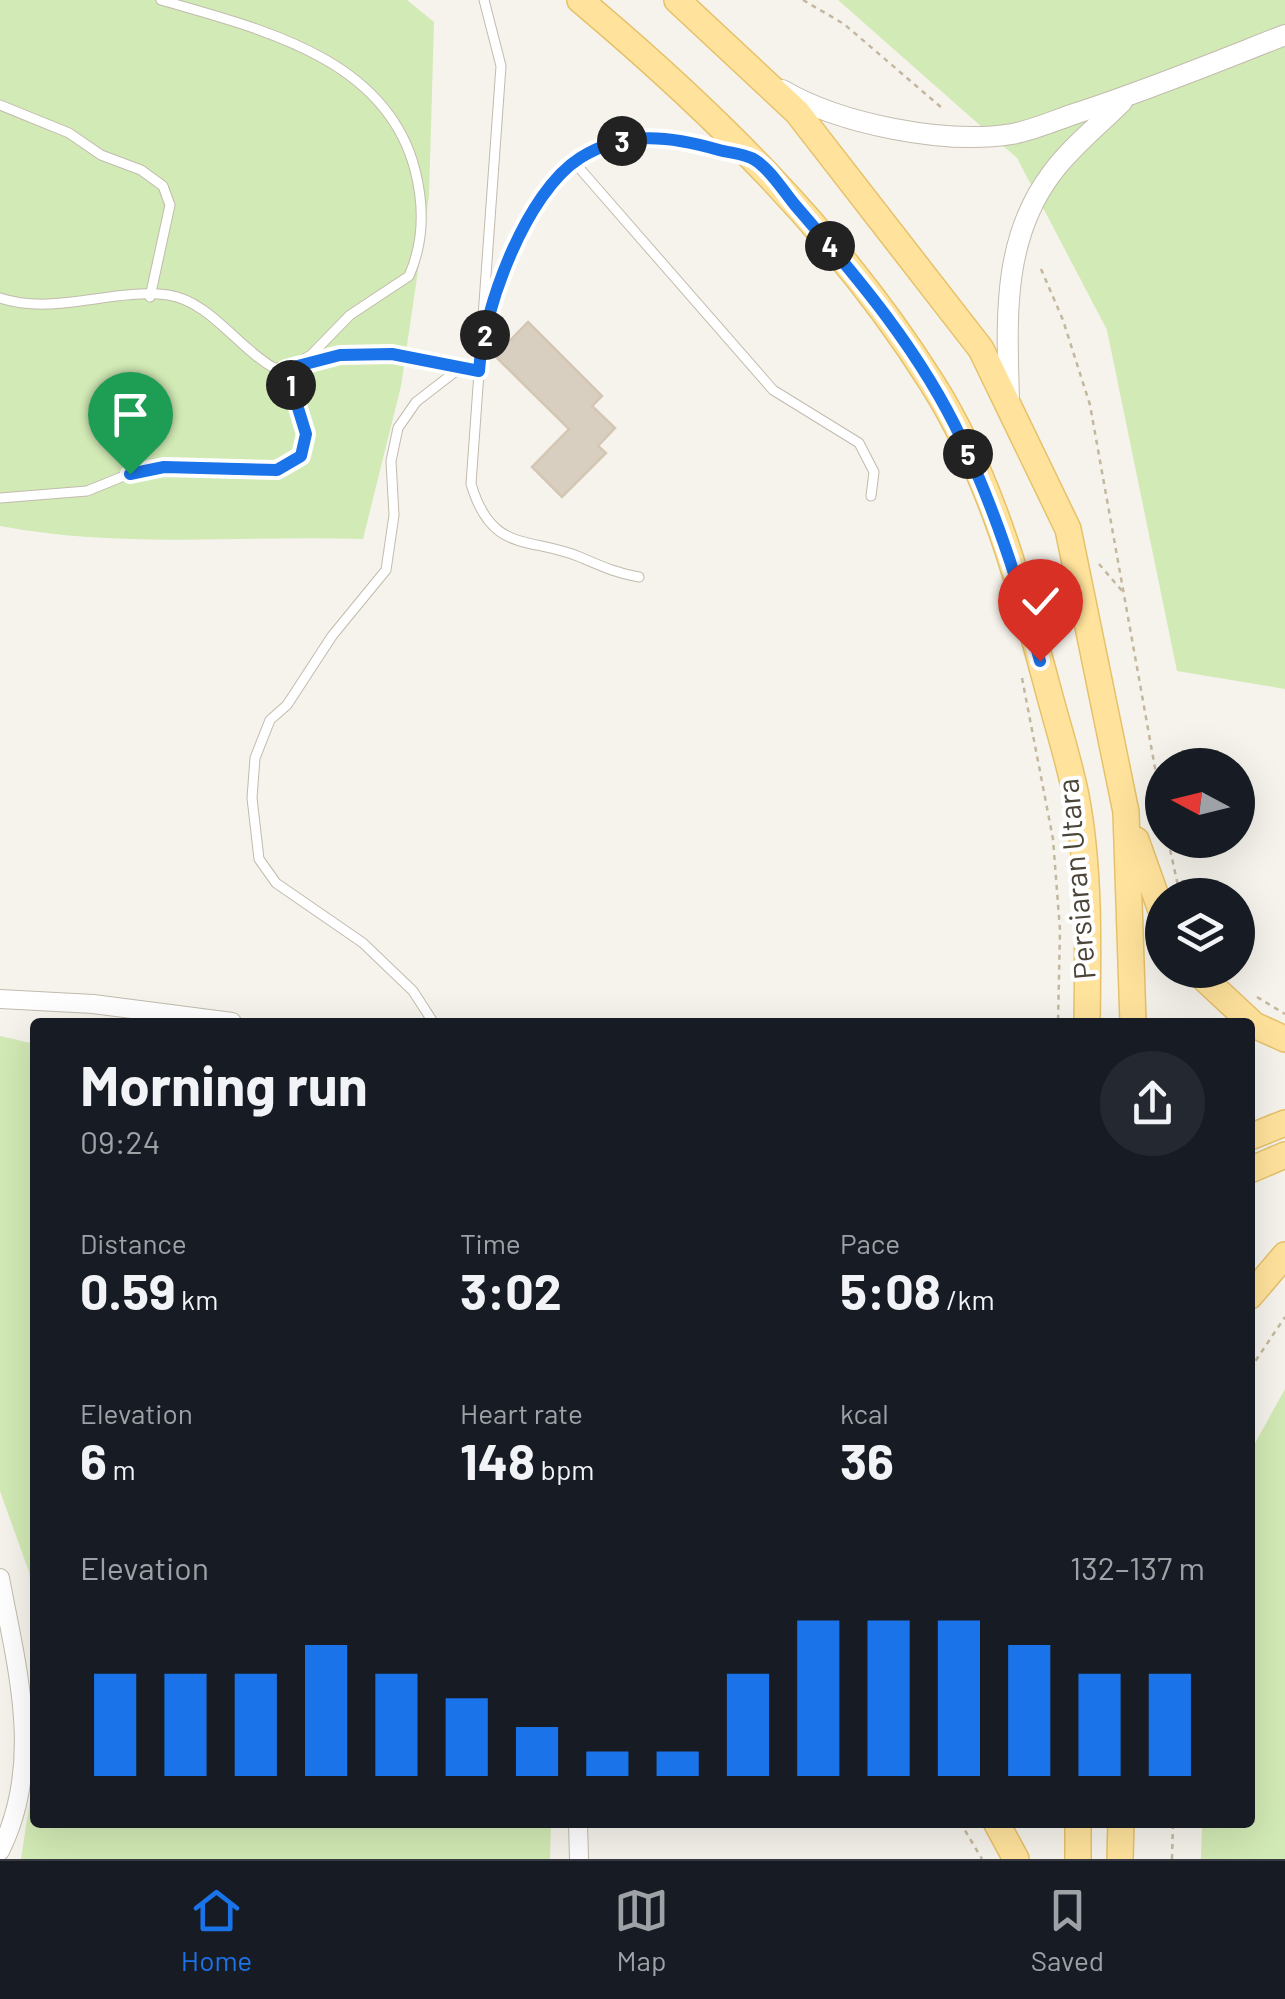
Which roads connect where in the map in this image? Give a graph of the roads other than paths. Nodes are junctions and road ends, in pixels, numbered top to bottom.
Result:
1 (161, 0) edge
2 (484, 0) edge
3 (580, 0) edge
4 (677, 0) edge
5 (1285, 35) edge
6 (771, 84) junction
7 (1127, 97) junction
8 (0, 105) edge
9 (756, 160) junction
10 (574, 162) junction
11 (150, 296) junction
12 (0, 298) edge
13 (480, 348) junction
14 (460, 368) junction
15 (286, 369) junction
16 (479, 371) junction
17 (1010, 401) junction
18 (870, 496) dead end
19 (0, 498) edge
20 (639, 577) dead end
21 (1126, 812) junction
22 (1150, 878) edge
23 (1214, 988) edge
24 (0, 1000) edge
25 (202, 1018) edge
26 (430, 1018) edge
27 (1087, 1018) edge
28 (1133, 1018) edge
29 (1246, 1018) edge
30 (1255, 1025) edge
31 (1285, 1039) edge
32 (1285, 1123) edge
33 (1255, 1135) edge
34 (1285, 1155) edge
35 (1255, 1168) edge
36 (1285, 1255) edge
37 (1255, 1290) edge
38 (0, 1578) edge
39 (578, 1828) edge
40 (999, 1828) edge
41 (1078, 1828) edge
42 (1121, 1828) edge
43 (0, 1851) edge
44 (579, 1859) edge
45 (1016, 1859) edge
46 (1078, 1859) edge
47 (1120, 1859) edge

1 - 15 lane
2 - 13 lane
3 - 9 main road, Persiaran Utara
4 - 6 main road, Persiaran Utara
5 - 7 street
6 - 7 street
6 - 17 main road, Persiaran Utara
7 - 17 street
8 - 11 lane
9 - 10 lane
9 - 27 main road, Persiaran Utara
10 - 13 lane
10 - 18 lane
11 - 12 lane
11 - 15 lane
13 - 16 lane
14 - 15 lane
14 - 16 lane
14 - 26 lane
15 - 19 lane
16 - 20 lane
17 - 21 main road, Persiaran Utara
21 - 22 main road
21 - 28 main road, Persiaran Utara
23 - 29 main road
24 - 25 street
30 - 31 main road
32 - 33 main road
34 - 35 main road
36 - 37 main road
38 - 43 street
39 - 44 street
40 - 45 main road
41 - 46 main road
42 - 47 main road

